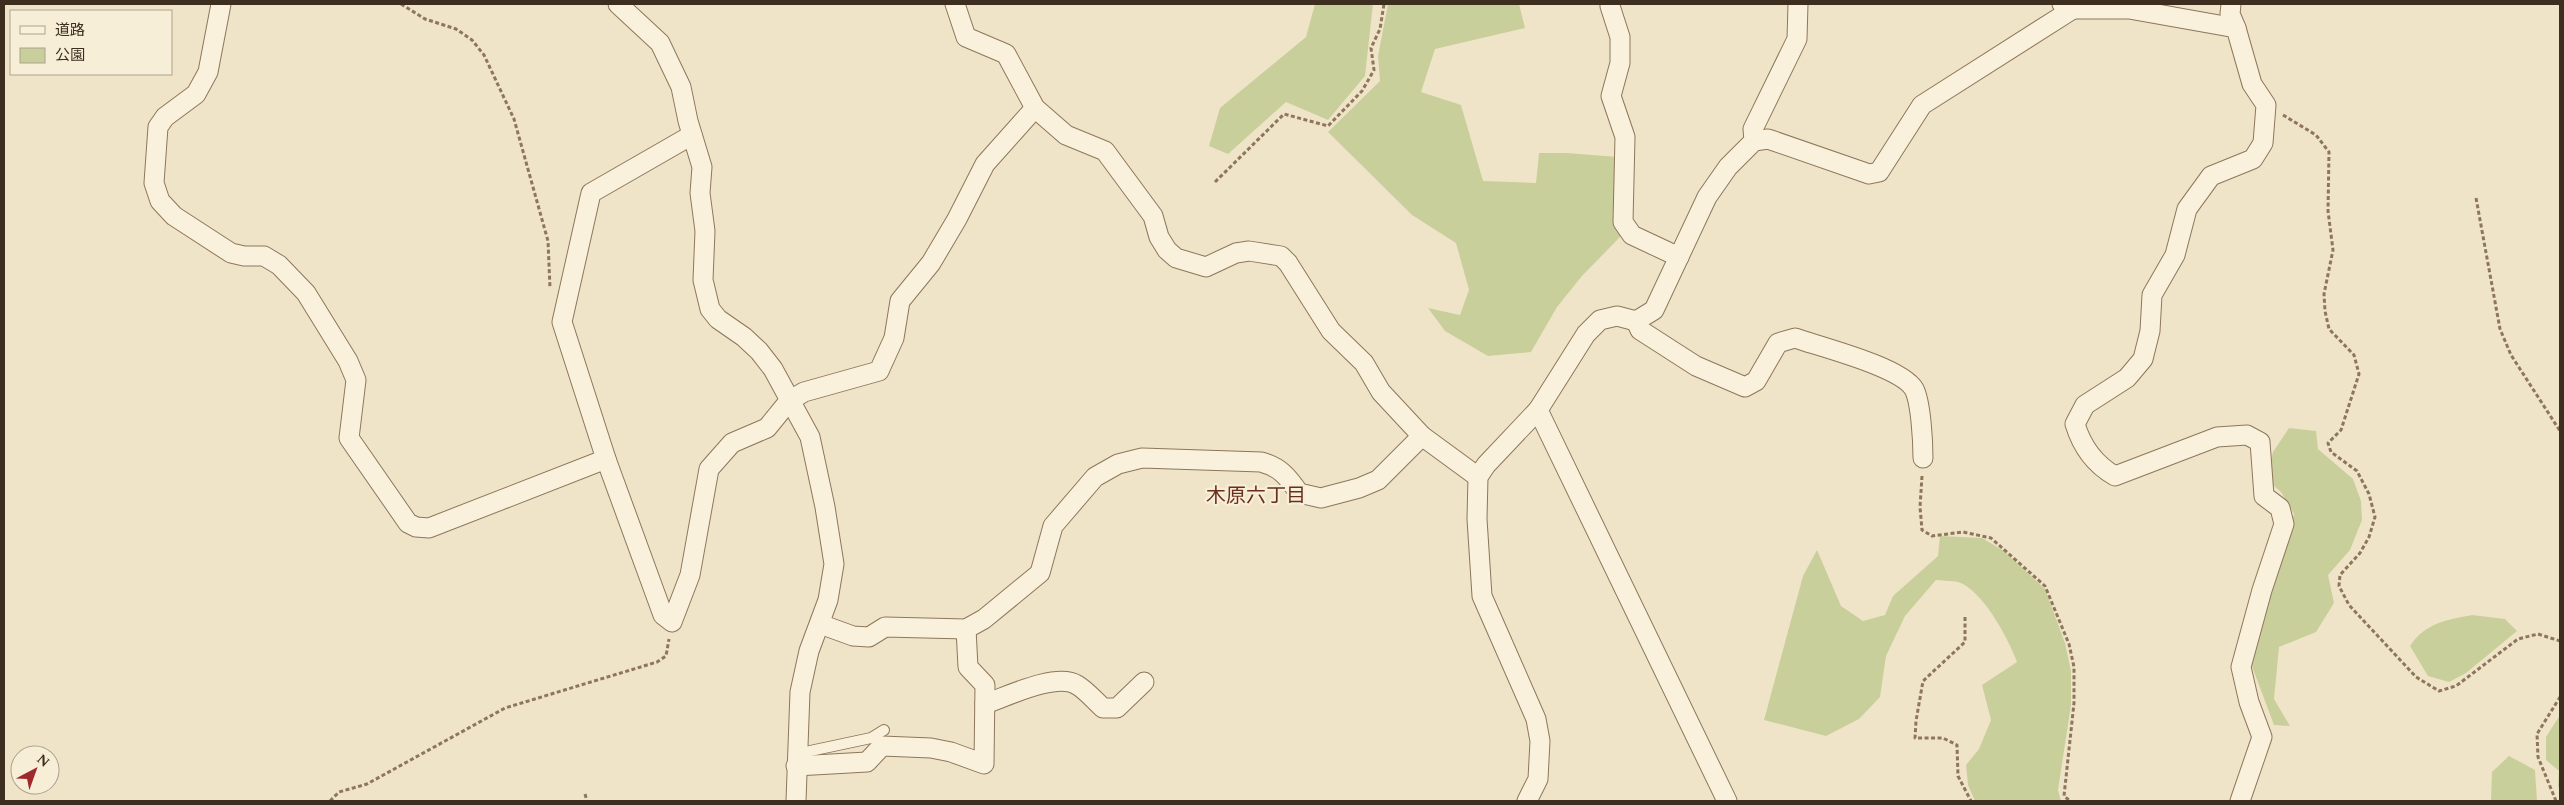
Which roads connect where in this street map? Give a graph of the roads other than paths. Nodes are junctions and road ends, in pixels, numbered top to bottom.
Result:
1 (221, 4) edge
2 (618, 4) edge
3 (955, 4) edge
4 (1798, 4) edge
5 (2231, 4) edge
6 (1610, 6) dead end
7 (2068, 6) edge
8 (2236, 28) junction
9 (1034, 108) junction
10 (692, 135) junction
11 (1754, 141) junction
12 (1679, 257) junction
13 (1636, 321) junction
14 (789, 401) junction
15 (1538, 410) junction
16 (1422, 436) junction
17 (1924, 458) road end
18 (606, 459) junction
19 (1478, 477) junction
20 (820, 624) junction
21 (966, 629) junction
22 (1144, 682) dead end
23 (985, 704) junction
24 (884, 730) dead end
25 (796, 760) junction
26 (796, 801) edge
27 (1527, 801) edge
28 (1727, 801) edge
29 (2240, 801) edge

1 - 18 street
2 - 10 street
3 - 9 street
4 - 11 street
5 - 8 street
6 - 12 street
7 - 8 street
7 - 11 street
8 - 29 street
9 - 14 street
9 - 16 street
10 - 14 street
10 - 18 street
11 - 12 street
12 - 13 street
13 - 15 street
13 - 17 street
14 - 18 street
14 - 20 street
15 - 19 street
15 - 28 street
16 - 19 street
16 - 21 street
19 - 27 street
20 - 21 street
20 - 25 street
21 - 23 street
22 - 23 street
23 - 25 street
24 - 25 lane
25 - 26 street

